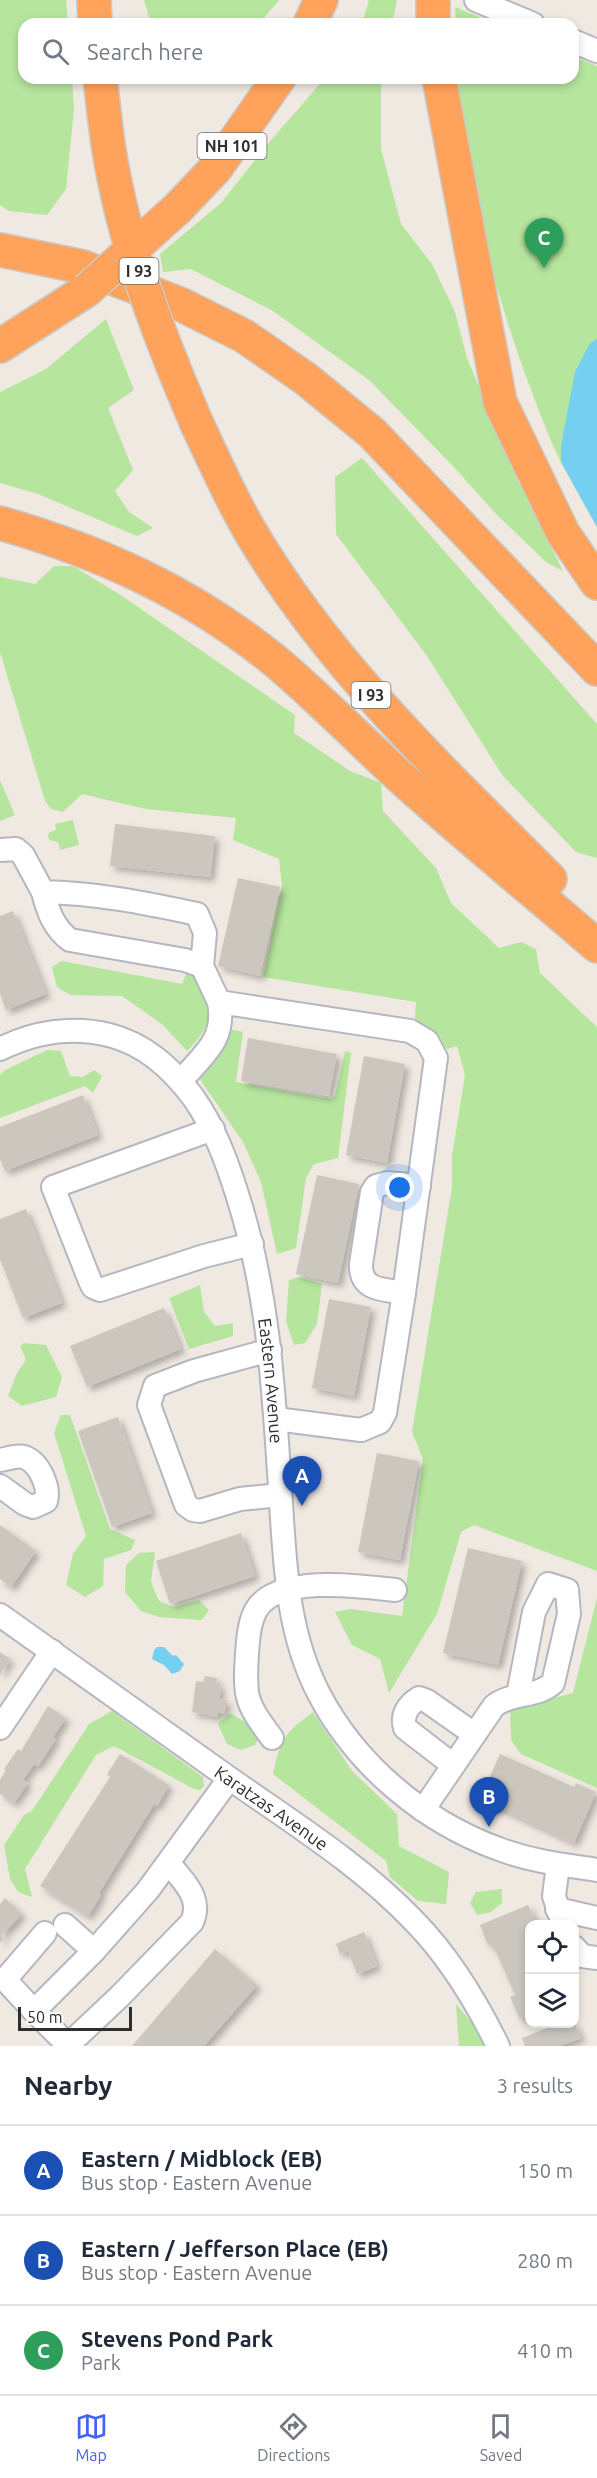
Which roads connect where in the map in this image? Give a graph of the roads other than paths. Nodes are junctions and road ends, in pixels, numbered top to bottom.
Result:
1 (94, 0) edge
2 (321, 0) edge
3 (476, 0) edge
4 (501, 5) edge
5 (95, 18) edge
6 (313, 18) edge
7 (523, 18) edge
8 (579, 44) edge
9 (597, 51) edge
10 (101, 84) edge
11 (275, 84) edge
12 (441, 84) edge
13 (0, 250) edge
14 (0, 346) edge
15 (0, 523) edge
16 (597, 583) edge
17 (597, 669) edge
18 (0, 850) edge
19 (43, 892) junction
20 (597, 926) edge
21 (597, 946) edge
22 (202, 966) junction
23 (219, 1002) junction
24 (0, 1049) edge
25 (181, 1081) junction
26 (213, 1129) junction
27 (419, 1186) junction
28 (252, 1244) junction
29 (404, 1293) junction
30 (270, 1350) junction
31 (276, 1419) junction
32 (0, 1460) edge
33 (0, 1486) edge
34 (280, 1495) junction
35 (287, 1589) junction
36 (395, 1590) dead end
37 (0, 1615) edge
38 (52, 1652) junction
39 (518, 1695) dead end
40 (0, 1728) edge
41 (474, 1734) junction
42 (272, 1738) dead end
43 (453, 1765) junction
44 (229, 1779) junction
45 (423, 1810) junction
46 (169, 1863) junction
47 (558, 1865) junction
48 (597, 1870) edge
49 (560, 1917) edge
50 (597, 1918) edge
51 (94, 1951) junction
52 (579, 1953) edge
53 (597, 1958) edge
54 (34, 2011) junction
55 (68, 2046) edge
56 (498, 2046) edge

1 - 5 highway
2 - 6 highway
3 - 4 street
4 - 7 street
8 - 9 street
10 - 20 highway, I 93, bridge
11 - 14 highway, NH 101, bridge
12 - 16 highway
13 - 17 highway
15 - 21 highway
18 - 19 street
19 - 22 street
19 - 22 street
22 - 23 street
23 - 25 street
23 - 27 street
24 - 25 street, Eastern Avenue
25 - 26 street, Eastern Avenue
26 - 28 street, Eastern Avenue
26 - 28 street
27 - 29 street
27 - 29 street
28 - 30 street, Eastern Avenue
29 - 31 street
30 - 31 street, Eastern Avenue
30 - 34 street
31 - 34 street, Eastern Avenue
32 - 33 street
34 - 35 street, Eastern Avenue
35 - 36 street
35 - 42 street
35 - 45 street, Eastern Avenue
37 - 38 street, Karatzas Avenue
38 - 40 street
38 - 44 street, Karatzas Avenue
39 - 41 street
41 - 43 street
41 - 43 street
43 - 45 street
44 - 46 street
44 - 56 street, Karatzas Avenue
45 - 47 street, Eastern Avenue
46 - 51 street
46 - 55 street
47 - 48 street, Eastern Avenue
47 - 49 street
49 - 50 street
51 - 54 street
51 - 54 street
52 - 53 street
54 - 55 street

